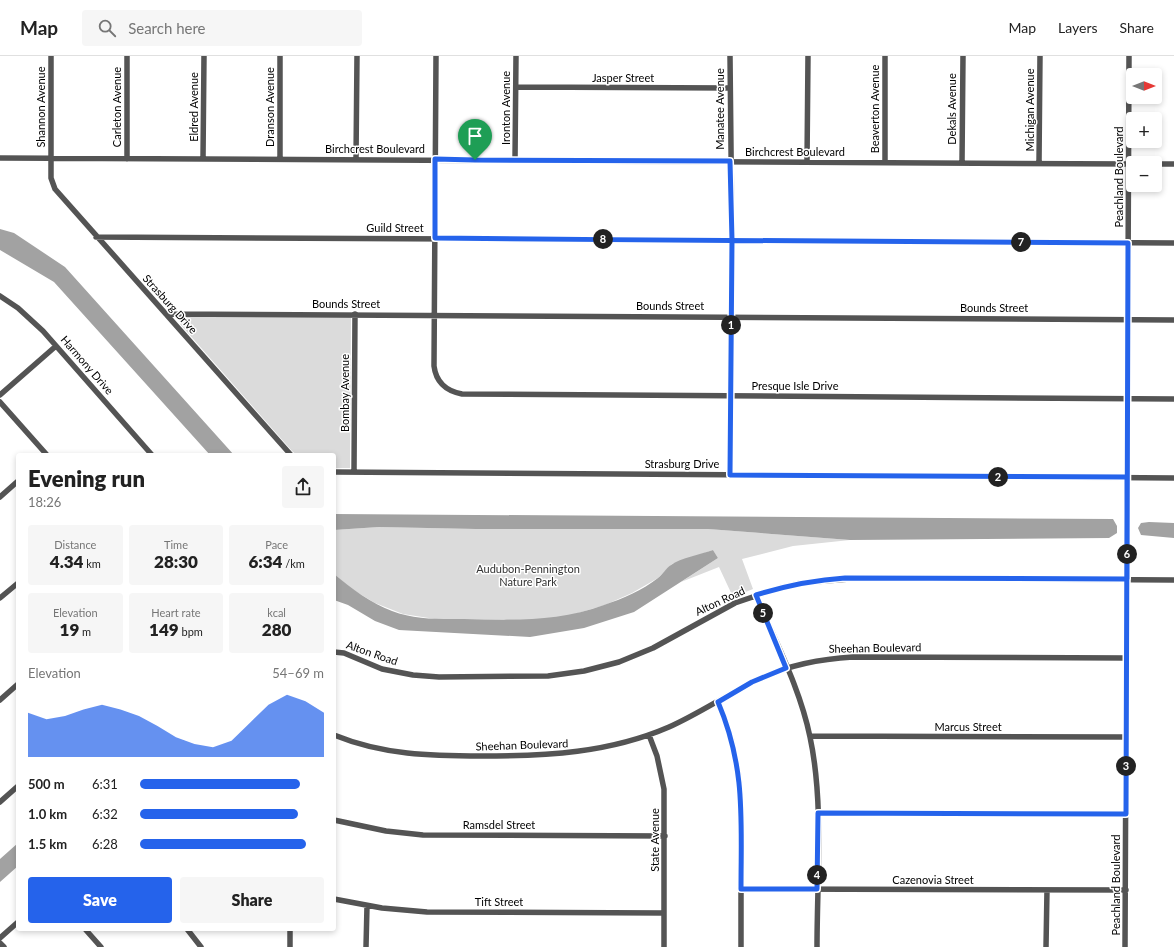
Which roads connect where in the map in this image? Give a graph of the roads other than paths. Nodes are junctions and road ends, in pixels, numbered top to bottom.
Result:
1 (51, 56) edge
2 (128, 56) edge
3 (204, 56) edge
4 (280, 56) edge
5 (357, 56) edge
6 (436, 56) edge
7 (516, 56) edge
8 (730, 56) edge
9 (808, 56) edge
10 (885, 56) edge
11 (962, 56) edge
12 (1040, 56) edge
13 (1130, 56) edge
14 (516, 87) junction
15 (730, 88) junction
16 (1131, 156) edge
17 (0, 158) edge
18 (50, 158) junction
19 (127, 159) junction
20 (203, 159) junction
21 (280, 159) junction
22 (356, 159) junction
23 (435, 159) junction
24 (515, 160) junction
25 (730, 161) junction
26 (807, 162) junction
27 (884, 162) junction
28 (962, 163) junction
29 (1039, 163) junction
30 (1126, 164) edge
31 (1162, 164) edge
32 (1174, 164) edge
33 (1130, 192) edge
34 (96, 237) junction
35 (435, 238) junction
36 (732, 240) junction
37 (1128, 243) junction
38 (1174, 243) edge
39 (0, 296) edge
40 (166, 314) junction
41 (355, 314) junction
42 (434, 315) junction
43 (731, 317) junction
44 (1128, 319) junction
45 (1174, 320) edge
46 (56, 346) junction
47 (0, 395) edge
48 (730, 396) junction
49 (1128, 398) junction
50 (1174, 399) edge
51 (0, 402) edge
52 (45, 453) edge
53 (150, 453) edge
54 (289, 453) edge
55 (336, 472) edge
56 (354, 472) junction
57 (730, 475) junction
58 (1127, 477) junction
59 (1174, 478) edge
60 (16, 483) edge
61 (0, 497) edge
62 (1127, 579) junction
63 (1174, 580) edge
64 (16, 585) edge
65 (756, 595) junction
66 (0, 598) edge
67 (336, 652) edge
68 (1127, 658) junction
69 (786, 668) junction
70 (16, 686) edge
71 (0, 700) edge
72 (718, 702) junction
73 (648, 735) junction
74 (810, 736) junction
75 (336, 737) edge
76 (1126, 737) junction
77 (16, 788) edge
78 (1, 800) edge
79 (818, 813) junction
80 (1126, 814) junction
81 (336, 820) edge
82 (664, 836) junction
83 (741, 889) junction
84 (817, 889) junction
85 (1047, 890) junction
86 (1126, 890) junction
87 (336, 899) edge
88 (366, 906) junction
89 (664, 913) junction
90 (16, 924) edge
91 (87, 931) edge
92 (189, 931) edge
93 (290, 931) edge
94 (0, 938) edge
95 (0, 943) edge
96 (4, 947) edge
97 (101, 947) edge
98 (201, 947) edge
99 (290, 947) edge
100 (366, 947) edge
101 (664, 947) edge
102 (740, 947) edge
103 (817, 947) edge
104 (1046, 947) edge
105 (1125, 947) edge

1 - 18 street, Shannon Avenue
2 - 19 street, Carleton Avenue
3 - 20 street, Eldred Avenue
4 - 21 street, Dranson Avenue
5 - 22 street
6 - 23 street, Presque Isle Drive
7 - 14 street, Ironton Avenue
8 - 15 street, Manatee Avenue
9 - 26 street
10 - 27 street, Beaverton Avenue
11 - 28 street, Dekals Avenue
12 - 29 street, Michigan Avenue
13 - 16 street, Peachland Boulevard
14 - 15 street, Jasper Street
14 - 24 street, Ironton Avenue
15 - 25 street, Manatee Avenue
17 - 18 street, Birchcrest Boulevard
18 - 19 street, Birchcrest Boulevard
18 - 34 street, Strasburg Drive
19 - 20 street, Birchcrest Boulevard
20 - 21 street, Birchcrest Boulevard
21 - 22 street, Birchcrest Boulevard
22 - 23 street, Birchcrest Boulevard
23 - 24 street, Birchcrest Boulevard
23 - 35 street, Presque Isle Drive
24 - 25 street, Birchcrest Boulevard
25 - 26 street, Birchcrest Boulevard
25 - 36 street, Manatee Avenue
26 - 27 street, Birchcrest Boulevard
27 - 28 street, Birchcrest Boulevard
28 - 29 street, Birchcrest Boulevard
29 - 30 street, Birchcrest Boulevard
31 - 32 street
33 - 37 street, Peachland Boulevard
34 - 35 street, Guild Street
34 - 40 street, Strasburg Drive
35 - 36 street, Guild Street
35 - 42 street, Presque Isle Drive
36 - 37 street, Guild Street
36 - 43 street, Manatee Avenue
37 - 38 street, Guild Street
37 - 44 street, Peachland Boulevard
39 - 46 street, Harmony Drive
40 - 41 street, Bounds Street
40 - 54 street, Strasburg Drive
41 - 42 street, Bounds Street
41 - 56 street, Bombay Avenue
42 - 43 street, Bounds Street
42 - 48 street, Presque Isle Drive
43 - 44 street, Bounds Street
43 - 48 street, Manatee Avenue
44 - 45 street, Bounds Street
44 - 49 street, Peachland Boulevard
46 - 47 street
46 - 53 street, Harmony Drive
48 - 49 street, Presque Isle Drive
48 - 57 street, Manatee Avenue
49 - 50 street, Presque Isle Drive
49 - 58 street, Peachland Boulevard
51 - 52 street
55 - 56 street, Strasburg Drive
56 - 57 street, Strasburg Drive
57 - 58 street, Strasburg Drive
58 - 59 street, Strasburg Drive
58 - 62 street, Peachland Boulevard
60 - 61 street
62 - 63 street, Alton Road
62 - 65 street, Alton Road
62 - 68 street, Peachland Boulevard
64 - 66 street
65 - 67 street, Alton Road
65 - 69 street
68 - 69 street, Sheehan Boulevard
68 - 76 street, Peachland Boulevard
69 - 72 street, Sheehan Boulevard
69 - 74 street
70 - 71 street
72 - 73 street, Sheehan Boulevard
72 - 83 street
73 - 75 street, Sheehan Boulevard
73 - 82 street, State Avenue
74 - 76 street, Marcus Street
74 - 79 street
76 - 80 street, Peachland Boulevard
77 - 78 street
79 - 80 street
79 - 84 street
80 - 86 street, Peachland Boulevard
81 - 82 street, Ramsdel Street
82 - 89 street, State Avenue
83 - 84 street, Cazenovia Street
83 - 102 street
84 - 85 street, Cazenovia Street
84 - 103 street
85 - 86 street, Cazenovia Street
85 - 104 street
86 - 105 street, Peachland Boulevard
87 - 88 street, Tift Street
88 - 89 street, Tift Street
88 - 100 street
89 - 101 street, State Avenue
90 - 94 street
91 - 97 street
92 - 98 street
93 - 99 street
95 - 96 street

